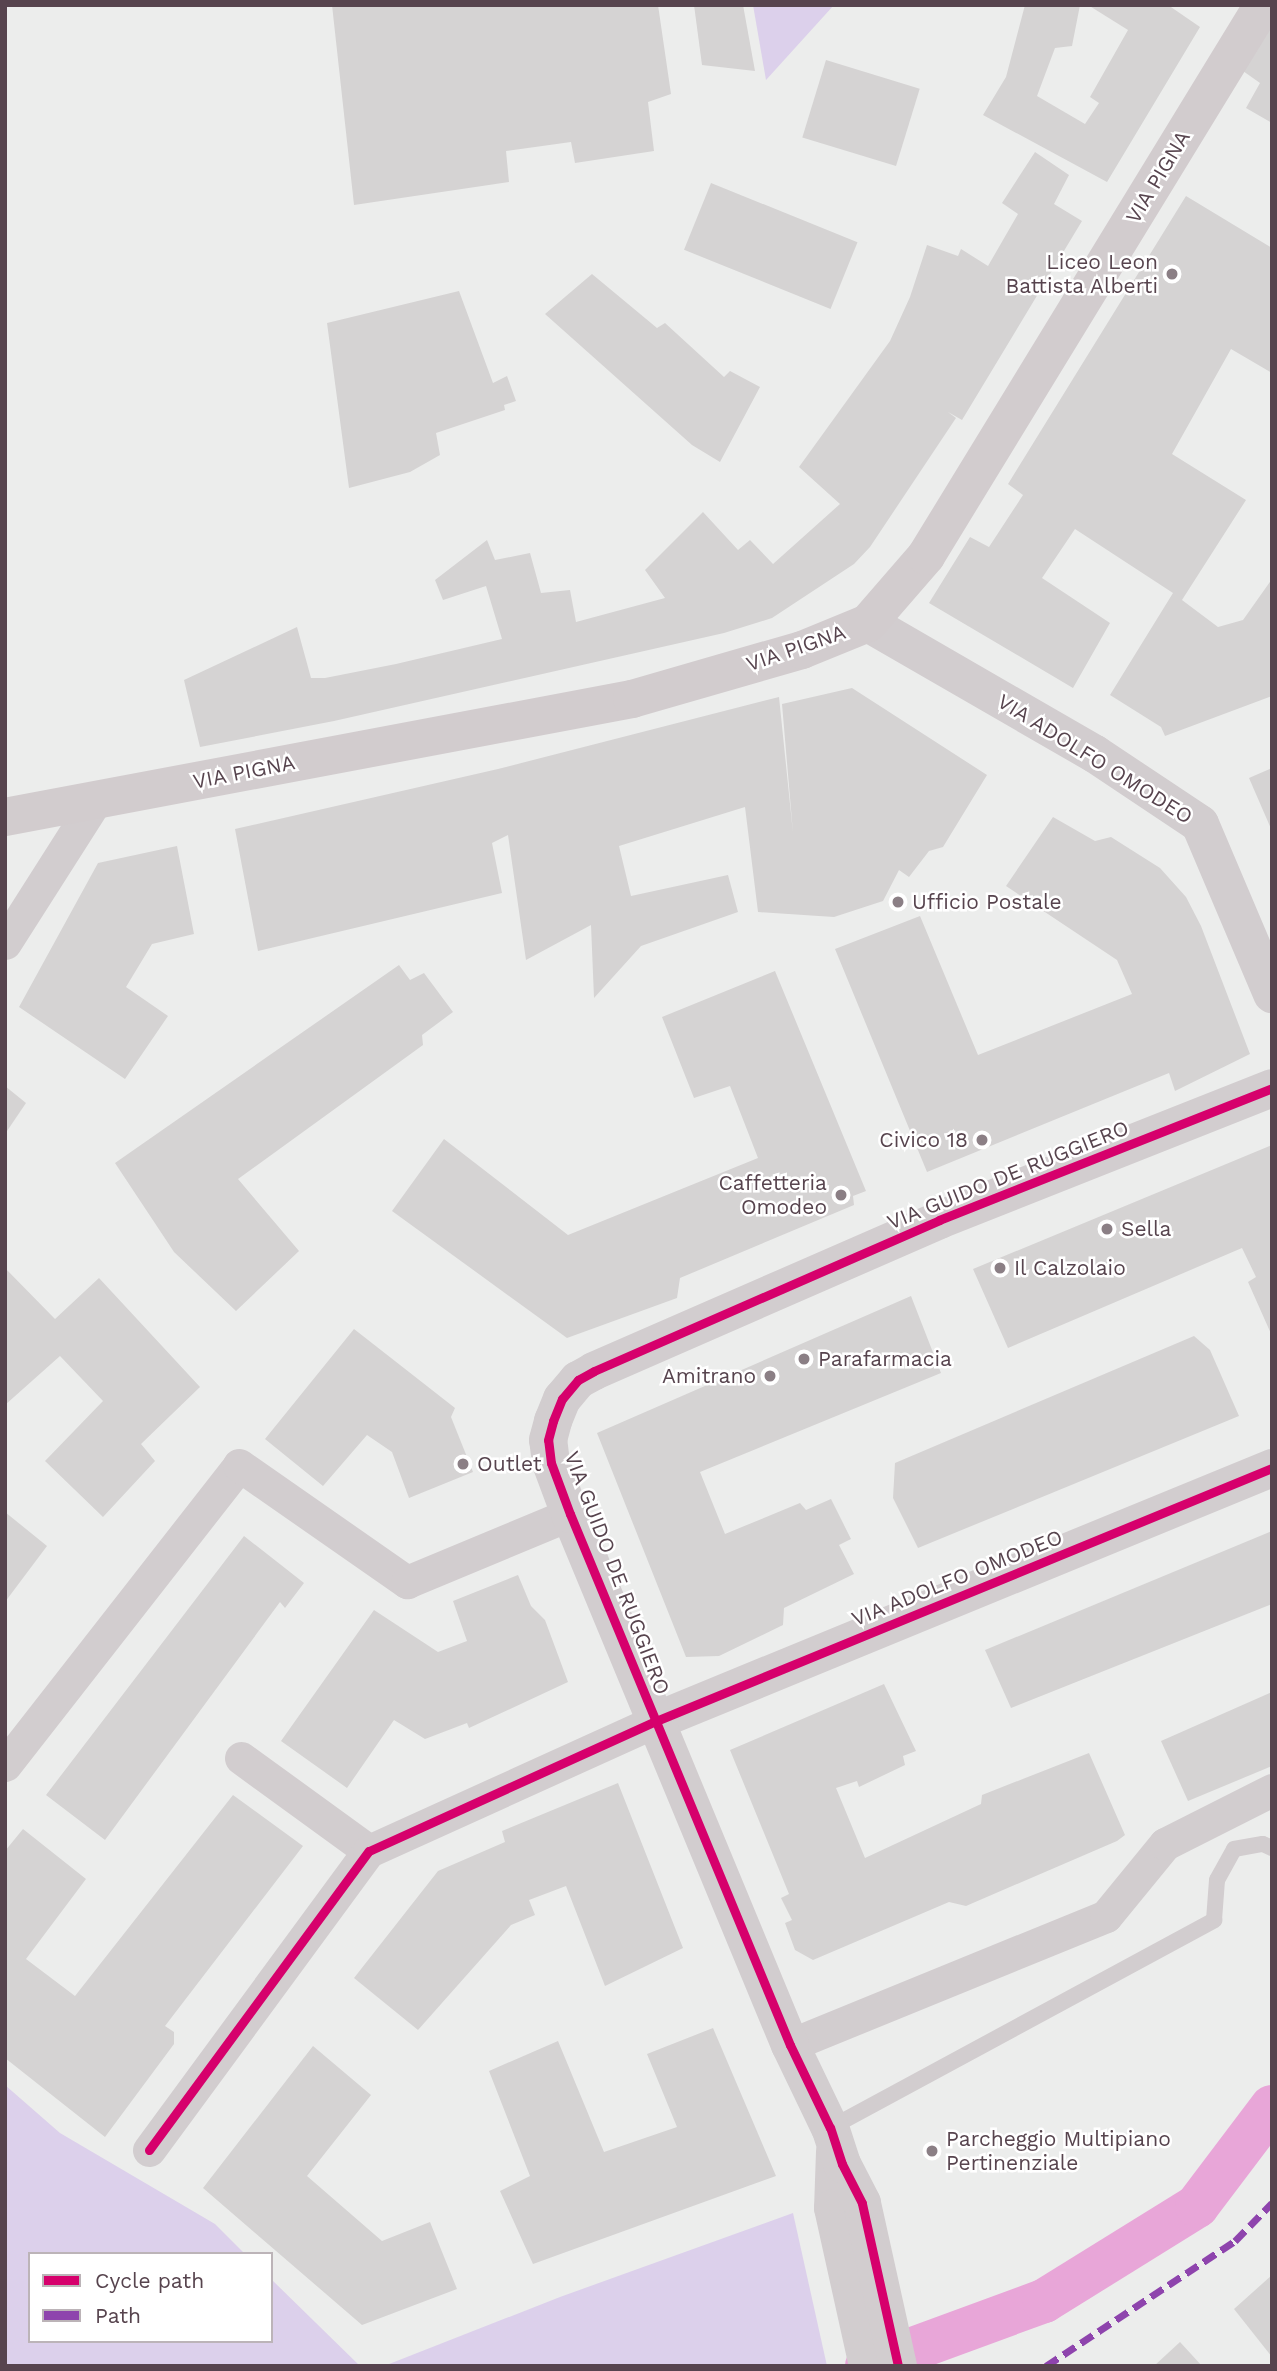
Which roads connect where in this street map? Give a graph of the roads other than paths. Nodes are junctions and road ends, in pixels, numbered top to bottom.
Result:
1 (1262, 5) edge
2 (868, 623) junction
3 (96, 800) junction
4 (5, 817) edge
5 (5, 943) edge
6 (1272, 994) edge
7 (1272, 1088) edge
8 (1272, 1468) edge
9 (570, 1514) junction
10 (656, 1721) junction
11 (241, 1758) dead end
12 (5, 1765) edge
13 (1272, 1790) edge
14 (1272, 1848) edge
15 (369, 1851) junction
16 (790, 2045) junction
17 (833, 2139) junction
18 (149, 2150) dead end
19 (867, 2366) edge
20 (898, 2366) edge

1 - 2 main road, VIA PIGNA
2 - 3 main road, VIA PIGNA
2 - 6 street, VIA ADOLFO OMODEO
3 - 4 main road, VIA PIGNA
3 - 5 street
7 - 9 street, VIA GUIDO DE RUGGIERO
8 - 10 street, VIA ADOLFO OMODEO
9 - 10 street, VIA GUIDO DE RUGGIERO
9 - 12 street
10 - 15 street
10 - 16 street, VIA GUIDO DE RUGGIERO
11 - 15 street
13 - 16 street
14 - 17 lane
15 - 18 street
16 - 17 street, VIA GUIDO DE RUGGIERO
17 - 19 street, VIA GUIDO DE RUGGIERO
17 - 20 street, VIA GUIDO DE RUGGIERO

